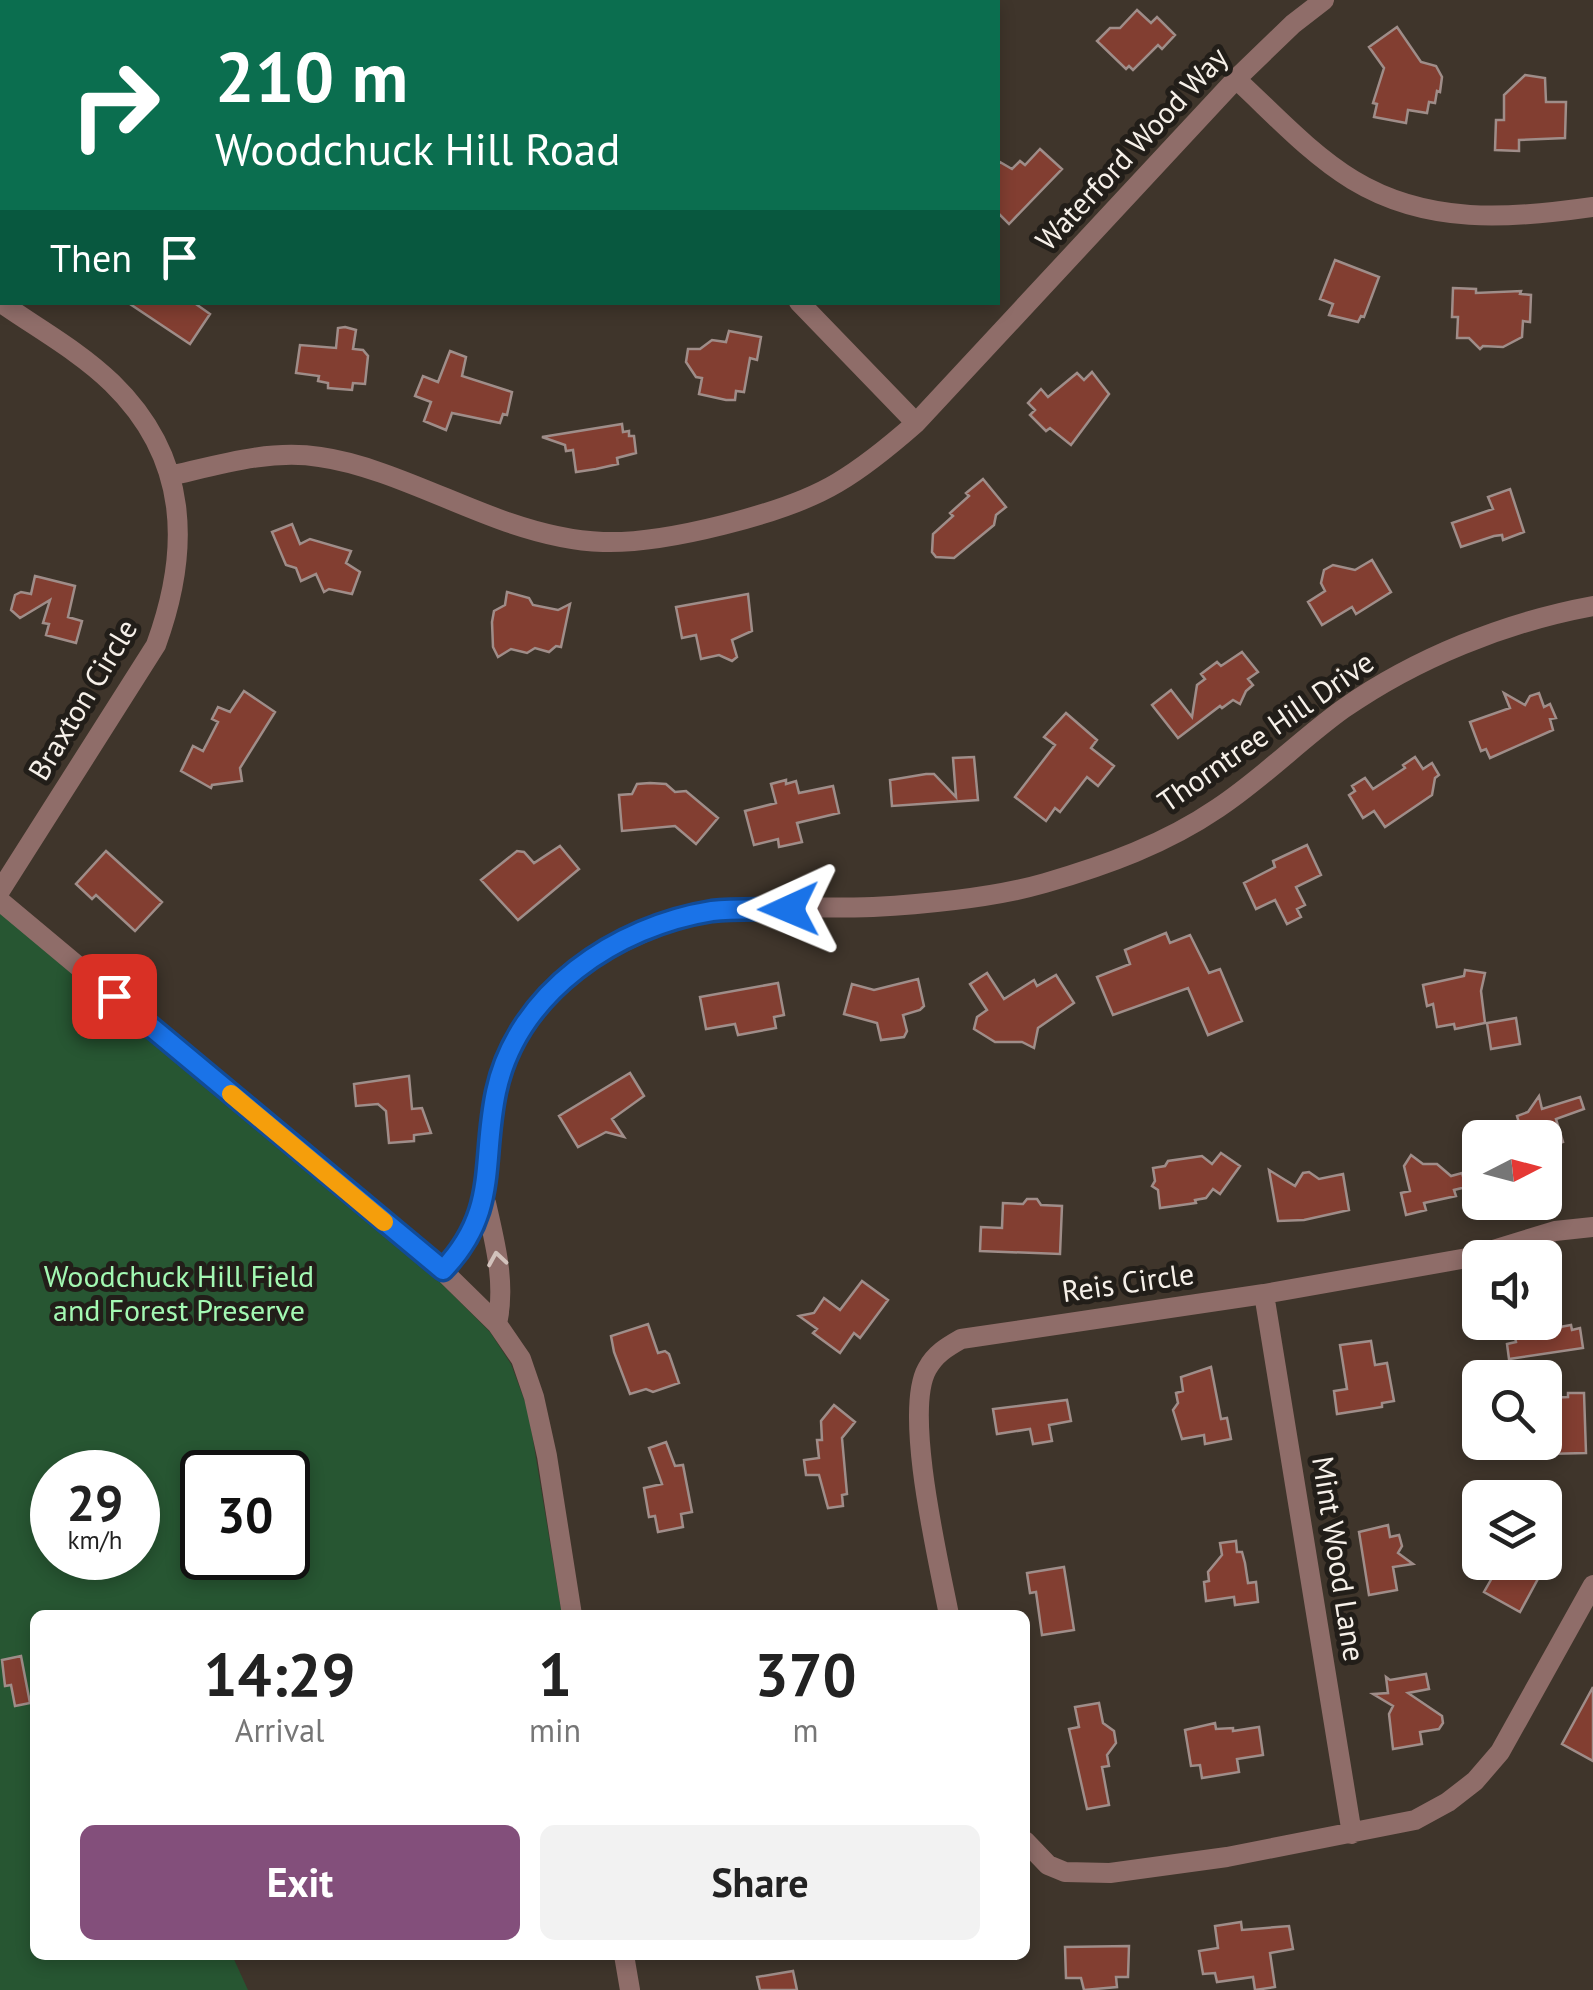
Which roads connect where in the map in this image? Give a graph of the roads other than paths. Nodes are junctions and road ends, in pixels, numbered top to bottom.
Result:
1 (1324, 0) edge
2 (1236, 79) junction
3 (1593, 207) edge
4 (4, 305) edge
5 (803, 305) edge
6 (916, 423) junction
7 (170, 476) junction
8 (1593, 606) edge
9 (0, 892) edge
10 (0, 901) edge
11 (484, 1194) junction
12 (1593, 1227) edge
13 (443, 1270) junction
14 (1264, 1294) junction
15 (498, 1324) junction
16 (1593, 1585) edge
17 (571, 1610) edge
18 (948, 1610) edge
19 (1352, 1834) junction
20 (1030, 1846) edge
21 (625, 1960) edge
22 (630, 1990) edge

1 - 2 street, Waterford Wood Way
2 - 3 street
2 - 6 street, Waterford Wood Way
4 - 7 street, Braxton Circle
5 - 6 street
6 - 7 street, Waterford Wood Way
7 - 9 street, Braxton Circle
8 - 11 street, Thorntree Hill Drive
10 - 13 street
11 - 13 street, Thorntree Hill Drive
15 -> 11 street, Thorntree Hill Drive
12 - 14 street, Reis Circle
13 - 15 street
14 - 18 street, Reis Circle
14 - 19 street, Mint Wood Lane
15 - 17 street
16 - 19 street
19 - 20 street
21 - 22 street

